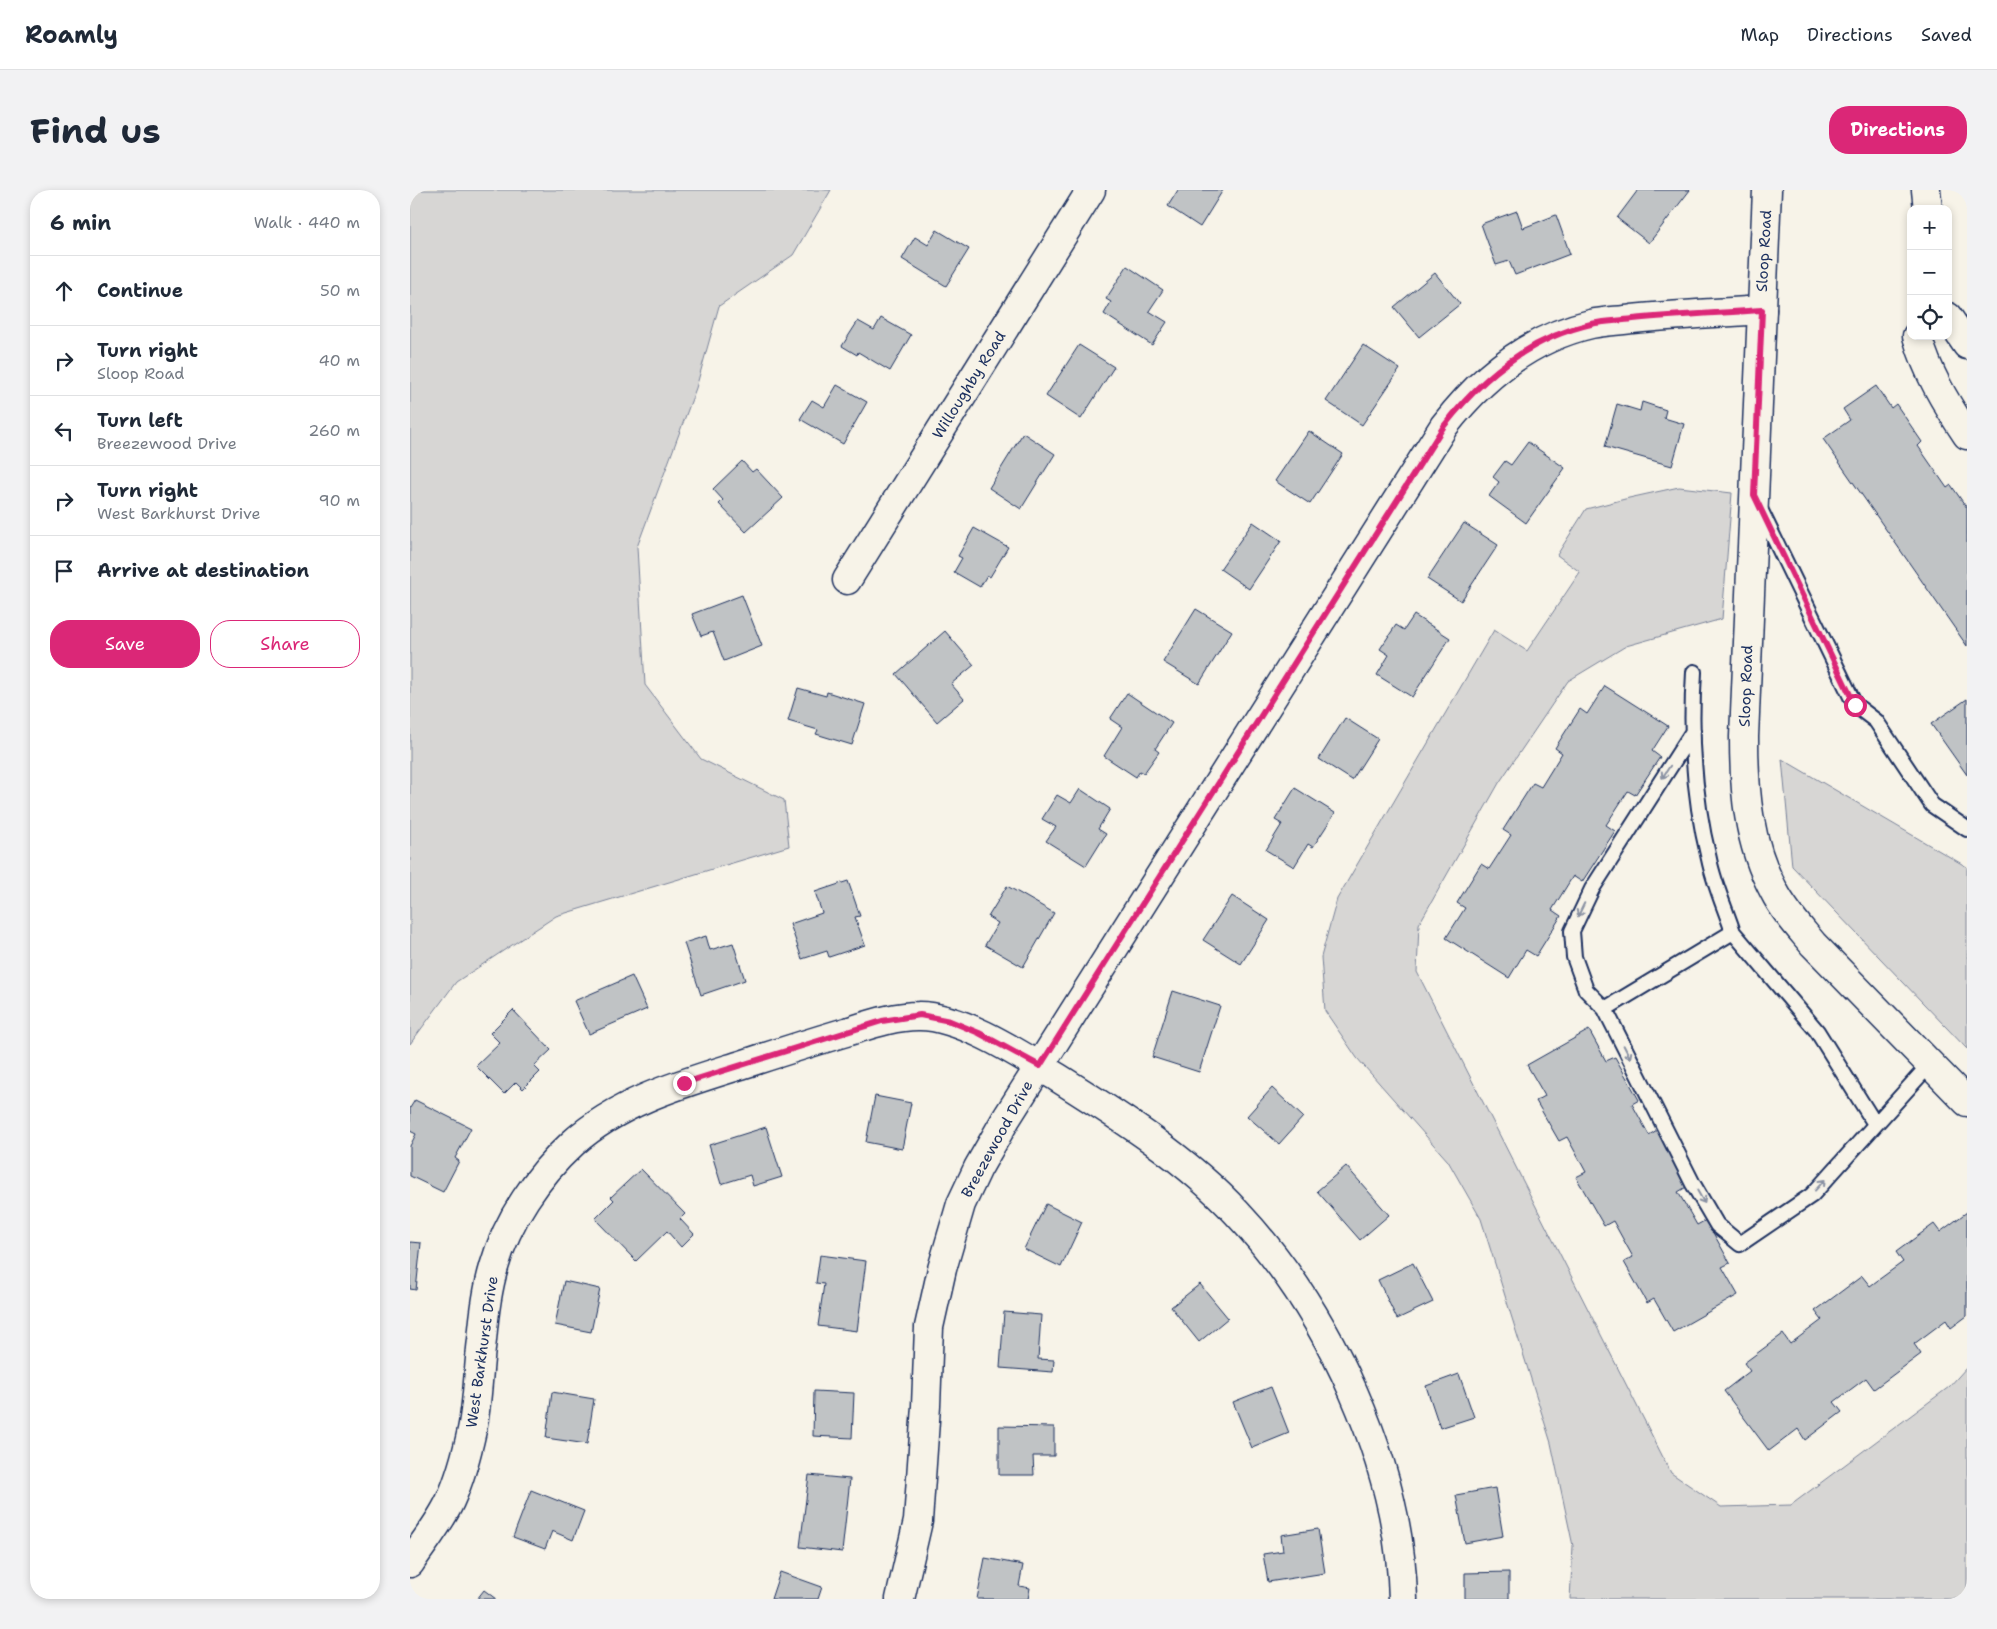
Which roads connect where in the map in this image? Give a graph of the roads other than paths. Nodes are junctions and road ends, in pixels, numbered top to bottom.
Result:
1 (1092, 190) edge
2 (1767, 190) edge
3 (1926, 190) edge
4 (1928, 205) edge
5 (1762, 310) junction
6 (1952, 324) edge
7 (1918, 340) edge
8 (1967, 345) edge
9 (1967, 435) edge
10 (1754, 495) junction
11 (847, 580) dead end
12 (1694, 672) dead end
13 (1693, 731) junction
14 (1967, 829) edge
15 (1733, 932) junction
16 (1605, 1009) junction
17 (1930, 1064) junction
18 (1040, 1066) junction
19 (1967, 1102) edge
20 (1874, 1124) junction
21 (411, 1560) edge
22 (900, 1599) edge
23 (1404, 1599) edge

1 - 11 street, Willoughby Road
2 - 5 street, Sloop Road
3 - 4 street
5 - 10 street, Sloop Road
5 - 18 street, Breezewood Drive
6 - 8 street
7 - 9 street
10 - 14 lane
10 - 17 street, Sloop Road
12 - 13 lane
13 - 15 lane
13 -> 16 lane
15 - 16 lane
15 - 20 lane
16 -> 20 lane
17 - 19 street, Sloop Road
17 - 20 lane
18 - 21 street, West Barkhurst Drive
18 - 22 street, Breezewood Drive
18 - 23 street, West Barkhurst Drive

